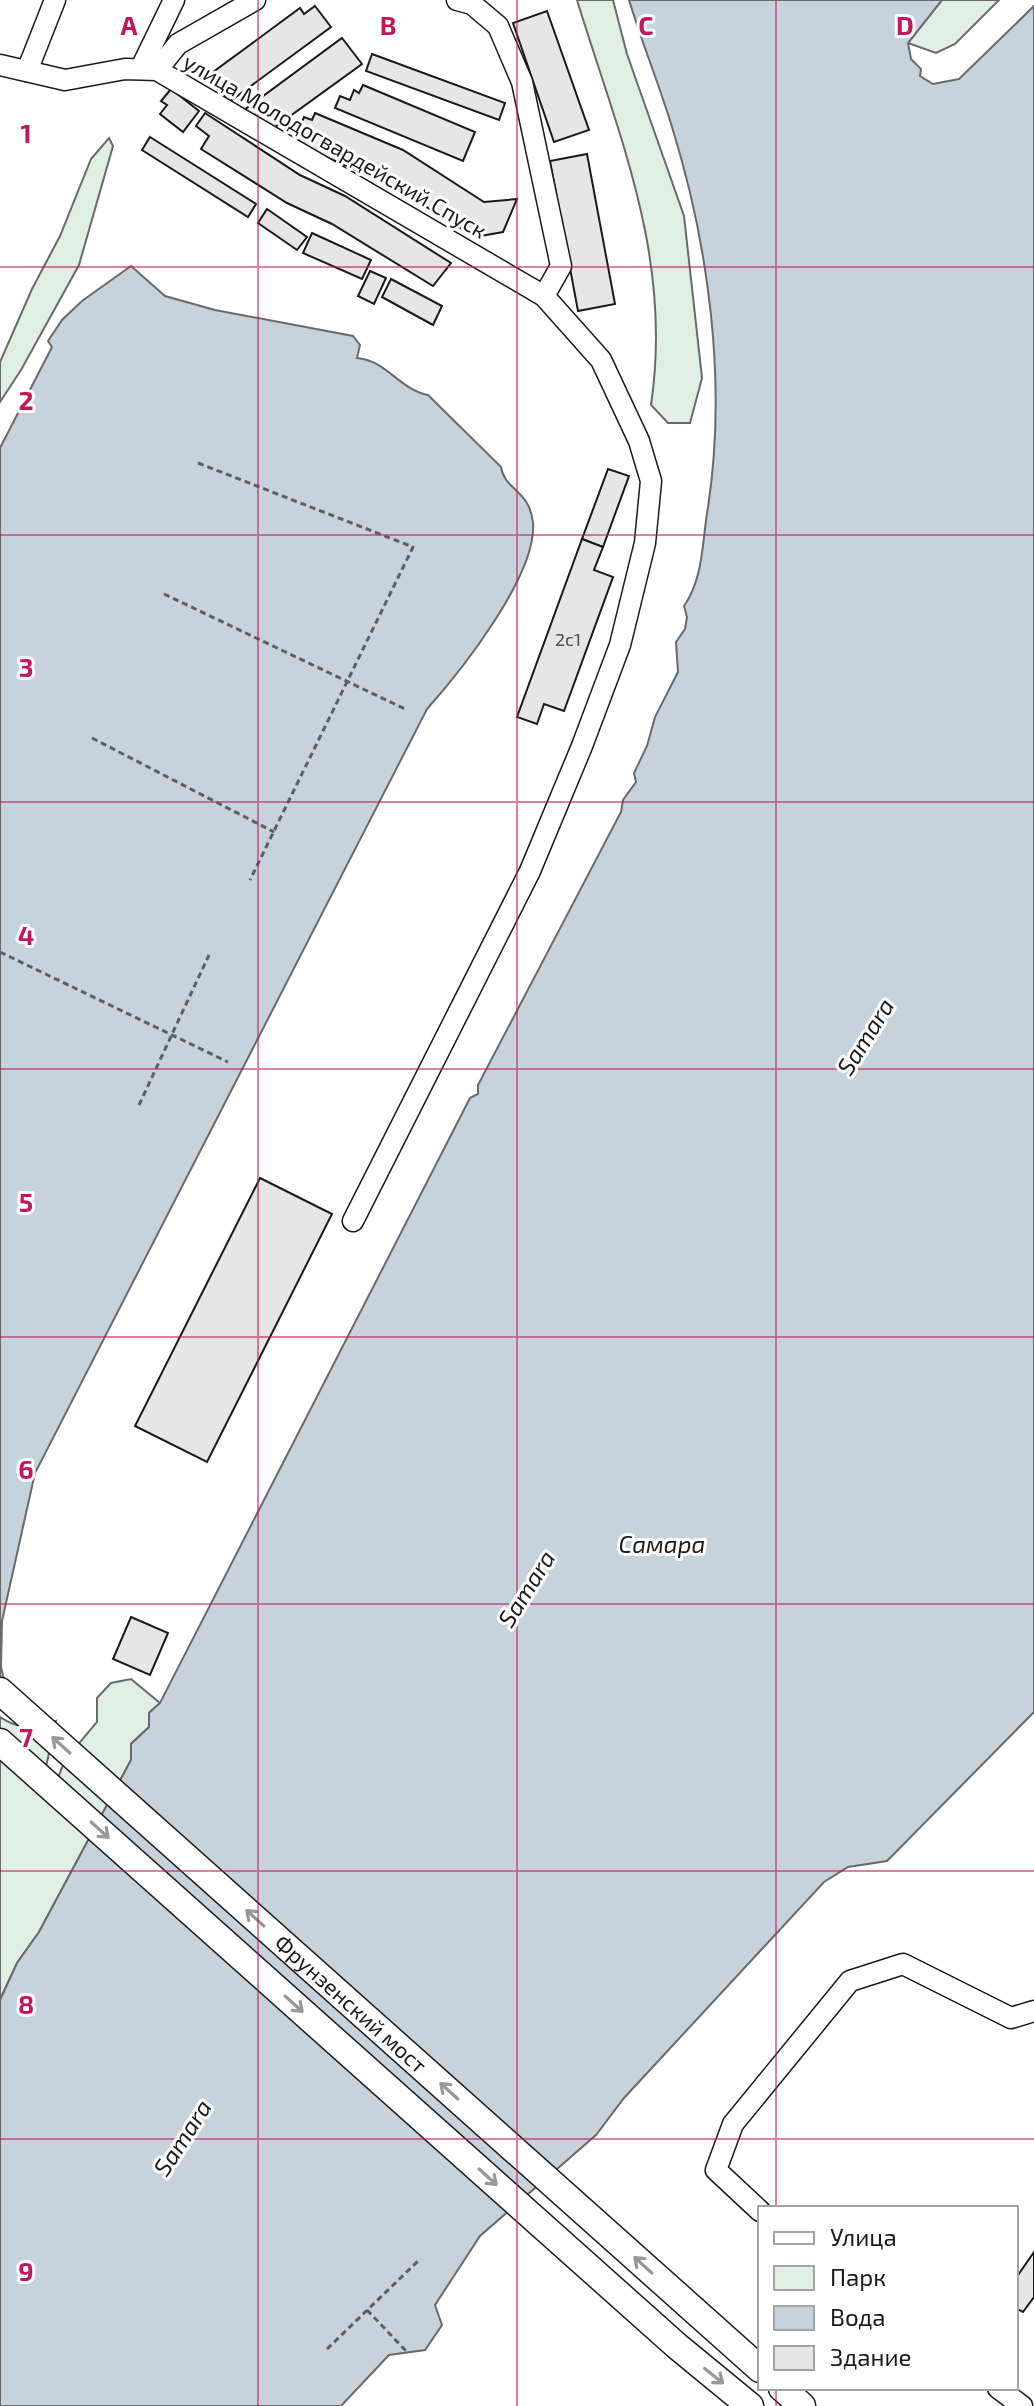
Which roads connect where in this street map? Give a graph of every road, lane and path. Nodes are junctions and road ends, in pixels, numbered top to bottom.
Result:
1 (55, 0) edge
2 (174, 0) edge
3 (255, 0) edge
4 (457, 0) edge
5 (0, 65) edge
6 (149, 69) junction
7 (27, 71) junction
8 (544, 296) junction
9 (198, 463) dead end
10 (164, 594) dead end
11 (348, 680) junction
12 (405, 709) dead end
13 (92, 738) dead end
14 (274, 832) junction
15 (250, 880) dead end
16 (0, 952) edge
17 (209, 955) dead end
18 (172, 1034) junction
19 (228, 1062) dead end
20 (139, 1105) dead end
21 (353, 1221) dead end
22 (0, 1691) edge
23 (0, 1742) edge
24 (1034, 2011) edge
25 (758, 2209) edge
26 (418, 2261) dead end
27 (367, 2310) junction
28 (327, 2349) dead end
29 (408, 2353) dead end
30 (758, 2367) edge
31 (784, 2390) edge
32 (1001, 2390) edge
33 (750, 2406) edge
34 (802, 2406) edge
35 (1022, 2406) edge

1 - 7 street
2 - 6 street
3 - 6 street
4 - 8 street
5 - 7 street
6 - 7 street
6 - 8 street, улица Молодогвардейский Спуск
8 - 21 street, улица Молодогвардейский Спуск
9 - 11 path
10 - 11 path
11 - 12 path
11 - 14 path
13 - 14 path
14 - 15 path
16 - 18 path
17 - 18 path
18 - 19 path
18 - 20 path
30 -> 22 main road, Фрунзенский мост
23 -> 33 main road, Фрунзенский мост
24 - 25 street
26 - 27 path
27 - 28 path
27 - 29 path
31 - 34 main road
32 - 35 street

